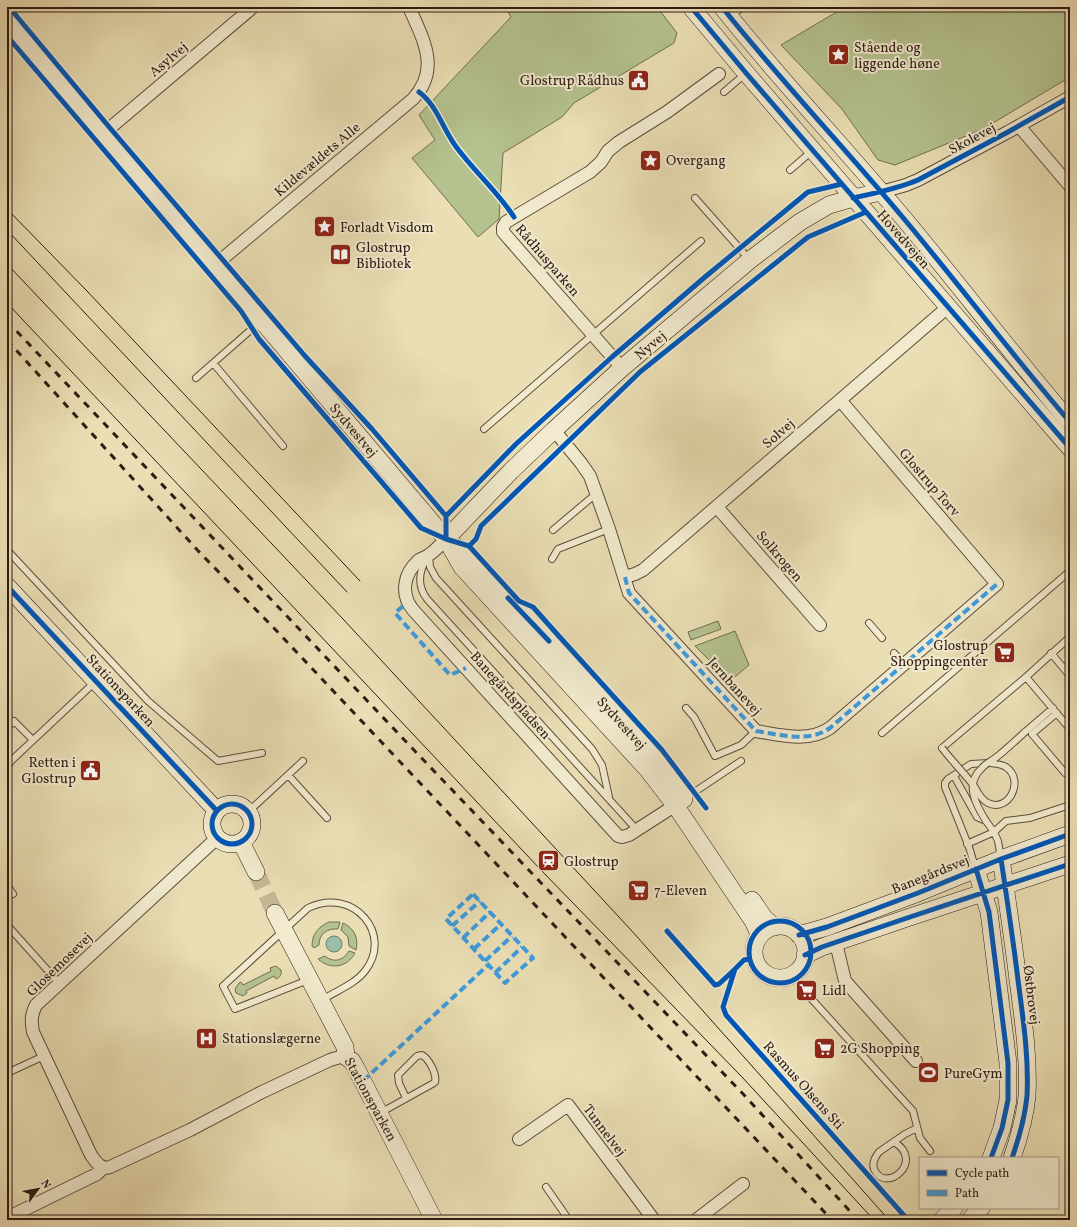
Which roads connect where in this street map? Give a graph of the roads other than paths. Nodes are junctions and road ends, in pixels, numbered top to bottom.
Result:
1 (252, 7) edge
2 (410, 7) edge
3 (691, 7) edge
4 (743, 7) edge
5 (726, 12) edge
6 (7, 19) edge
7 (746, 73) junction
8 (719, 74) dead end
9 (724, 92) dead end
10 (1070, 97) edge
11 (1019, 126) junction
12 (104, 133) junction
13 (813, 150) junction
14 (790, 170) dead end
15 (1070, 187) edge
16 (882, 192) junction
17 (695, 198) dead end
18 (853, 198) junction
19 (701, 241) dead end
20 (750, 260) junction
21 (215, 265) junction
22 (948, 307) junction
23 (262, 321) junction
24 (593, 335) junction
25 (213, 363) junction
26 (622, 368) junction
27 (196, 378) dead end
28 (840, 400) junction
29 (1070, 422) edge
30 (484, 430) dead end
31 (554, 430) junction
32 (283, 446) dead end
33 (1070, 448) edge
34 (597, 492) junction
35 (717, 507) junction
36 (609, 529) junction
37 (553, 530) dead end
38 (446, 539) junction
39 (7, 550) edge
40 (429, 555) junction
41 (552, 559) dead end
42 (1070, 571) edge
43 (625, 577) junction
44 (998, 584) joint
45 (7, 586) edge
46 (869, 623) dead end
47 (820, 625) dead end
48 (1070, 636) edge
49 (882, 638) dead end
50 (894, 653) dead end
51 (1051, 653) junction
52 (904, 665) junction
53 (1070, 676) edge
54 (1026, 677) junction
55 (96, 681) junction
56 (686, 708) dead end
57 (1055, 711) junction
58 (7, 728) edge
59 (1070, 729) edge
60 (756, 731) junction
61 (882, 733) dead end
62 (32, 740) junction
63 (262, 753) dead end
64 (741, 760) dead end
65 (303, 761) dead end
66 (7, 767) edge
67 (1070, 768) edge
68 (288, 775) junction
69 (954, 776) junction
70 (610, 800) junction
71 (680, 802) junction
72 (1067, 806) dead end
73 (217, 810) junction
74 (248, 812) junction
75 (327, 818) dead end
76 (986, 821) junction
77 (637, 830) junction
78 (994, 832) junction
79 (1070, 834) edge
80 (217, 838) junction
81 (241, 842) junction
82 (967, 844) junction
83 (1001, 859) junction
84 (1070, 864) edge
85 (976, 869) junction
86 (256, 872) tunnel mouth
87 (7, 885) edge
88 (1005, 886) junction
89 (984, 893) junction
90 (13, 894) dead end
91 (276, 913) tunnel mouth
92 (7, 925) edge
93 (775, 927) junction
94 (284, 930) junction
95 (799, 935) junction
96 (760, 936) junction
97 (836, 943) junction
98 (806, 955) junction
99 (309, 979) junction
100 (59, 983) junction
101 (808, 995) dead end
102 (321, 1000) junction
103 (44, 1056) junction
104 (346, 1057) junction
105 (916, 1061) dead end
106 (7, 1073) edge
107 (406, 1098) junction
108 (380, 1112) junction
109 (917, 1128) junction
110 (519, 1139) dead end
111 (894, 1142) dead end
112 (930, 1151) dead end
113 (991, 1157) edge
114 (1012, 1157) edge
115 (103, 1168) junction
116 (743, 1184) dead end
117 (546, 1187) dead end
118 (980, 1209) edge
119 (7, 1218) edge
120 (434, 1220) edge
121 (569, 1220) edge
122 (654, 1220) edge
123 (696, 1220) edge
124 (970, 1220) edge

1 - 12 street, Asylvej
2 - 21 street, Kildevældets Alle
3 - 7 street, Hovedvejen
4 - 5 lane
5 - 16 street, Hovedvejen
6 - 12 street, Sydvestvej
7 - 9 lane
7 - 13 street, Hovedvejen
8 - 24 street, Rådhusparken
10 - 11 street, Skolevej
11 - 15 street
11 - 16 street, Skolevej
12 - 21 street, Sydvestvej
13 - 14 lane
13 - 18 street, Hovedvejen
16 - 18 street, Nyvej
16 - 29 street, Hovedvejen
17 - 20 lane
18 - 20 street, Nyvej
18 - 22 street, Hovedvejen
19 - 24 lane
20 - 26 street, Nyvej
21 - 23 street, Sydvestvej
22 - 28 street, Solvej
22 - 33 street, Hovedvejen
23 - 25 lane
23 - 38 street, Sydvestvej
24 - 26 street, Rådhusparken
24 - 30 lane
25 - 27 lane
25 - 32 lane
26 - 31 street, Nyvej
28 - 35 street, Solvej
28 - 44 street, Glostrup Torv
31 - 34 street, Jernbanevej
31 - 38 street, Nyvej
34 - 36 street, Jernbanevej
34 - 37 lane
35 - 43 street, Solvej
35 - 47 street, Solkrogen
36 - 41 lane
36 - 43 street, Jernbanevej
38 - 40 street, Banegårdspladsen
38 - 71 street, Sydvestvej
39 - 63 lane
40 - 70 lane, Banegårdspladsen
40 - 70 lane, Banegårdspladsen
40 - 77 street, Banegårdspladsen
42 - 61 lane
43 - 60 street, Jernbanevej
44 - 52 street, Jernbanevej
45 - 55 street, Stationsparken
46 - 49 lane
48 - 51 lane
50 - 52 lane
51 - 53 lane
51 - 54 lane
52 - 60 street, Jernbanevej
54 - 57 lane
54 - 69 lane, bridge
55 - 62 lane, Stationsparken
55 - 73 street, Stationsparken
56 - 60 lane
57 - 59 lane
57 - 67 lane
57 - 76 lane, bridge
58 - 62 lane
62 - 66 lane, Stationsparken
64 - 71 lane
65 - 68 lane
68 - 74 lane
68 - 75 lane
69 - 76 lane
69 - 82 lane
70 - 77 lane, Banegårdspladsen
71 - 77 street, Banegårdspladsen
71 - 93 street, Sydvestvej
71 - 96 street, Sydvestvej
72 - 78 lane
73 - 74 street
73 - 80 street
74 - 81 street
76 - 78 lane
78 - 82 lane
78 - 83 lane
79 - 83 street, Banegårdsvej
80 - 81 street
80 - 100 street, Glosemosevej
81 - 86 street
82 - 85 lane
83 - 85 street, Banegårdsvej
83 - 88 street, Østbrovej
84 - 88 street
85 - 89 street
85 - 95 street, Banegårdsvej
87 - 90 lane
88 - 89 street
88 - 114 street, Østbrovej
89 - 97 street
89 - 113 street
91 - 94 street, Stationsparken
92 - 100 lane
93 - 95 street
93 - 96 street
94 - 99 street, Stationsparken
94 - 99 lane
94 - 102 lane
95 - 98 street
96 - 98 street
97 - 98 street
97 - 105 street
99 - 102 street, Stationsparken
100 - 103 street, Glosemosevej
101 - 109 lane
102 - 104 street, Stationsparken
103 - 106 lane
103 - 115 street, Glosemosevej
104 - 108 street, Stationsparken
104 - 115 street
107 - 107 lane
107 - 108 lane
108 - 120 street, Stationsparken
109 - 111 lane
109 - 112 lane
110 - 122 street, Tunnelvej
115 - 119 street
116 - 123 street
117 - 121 lane
118 - 124 street

